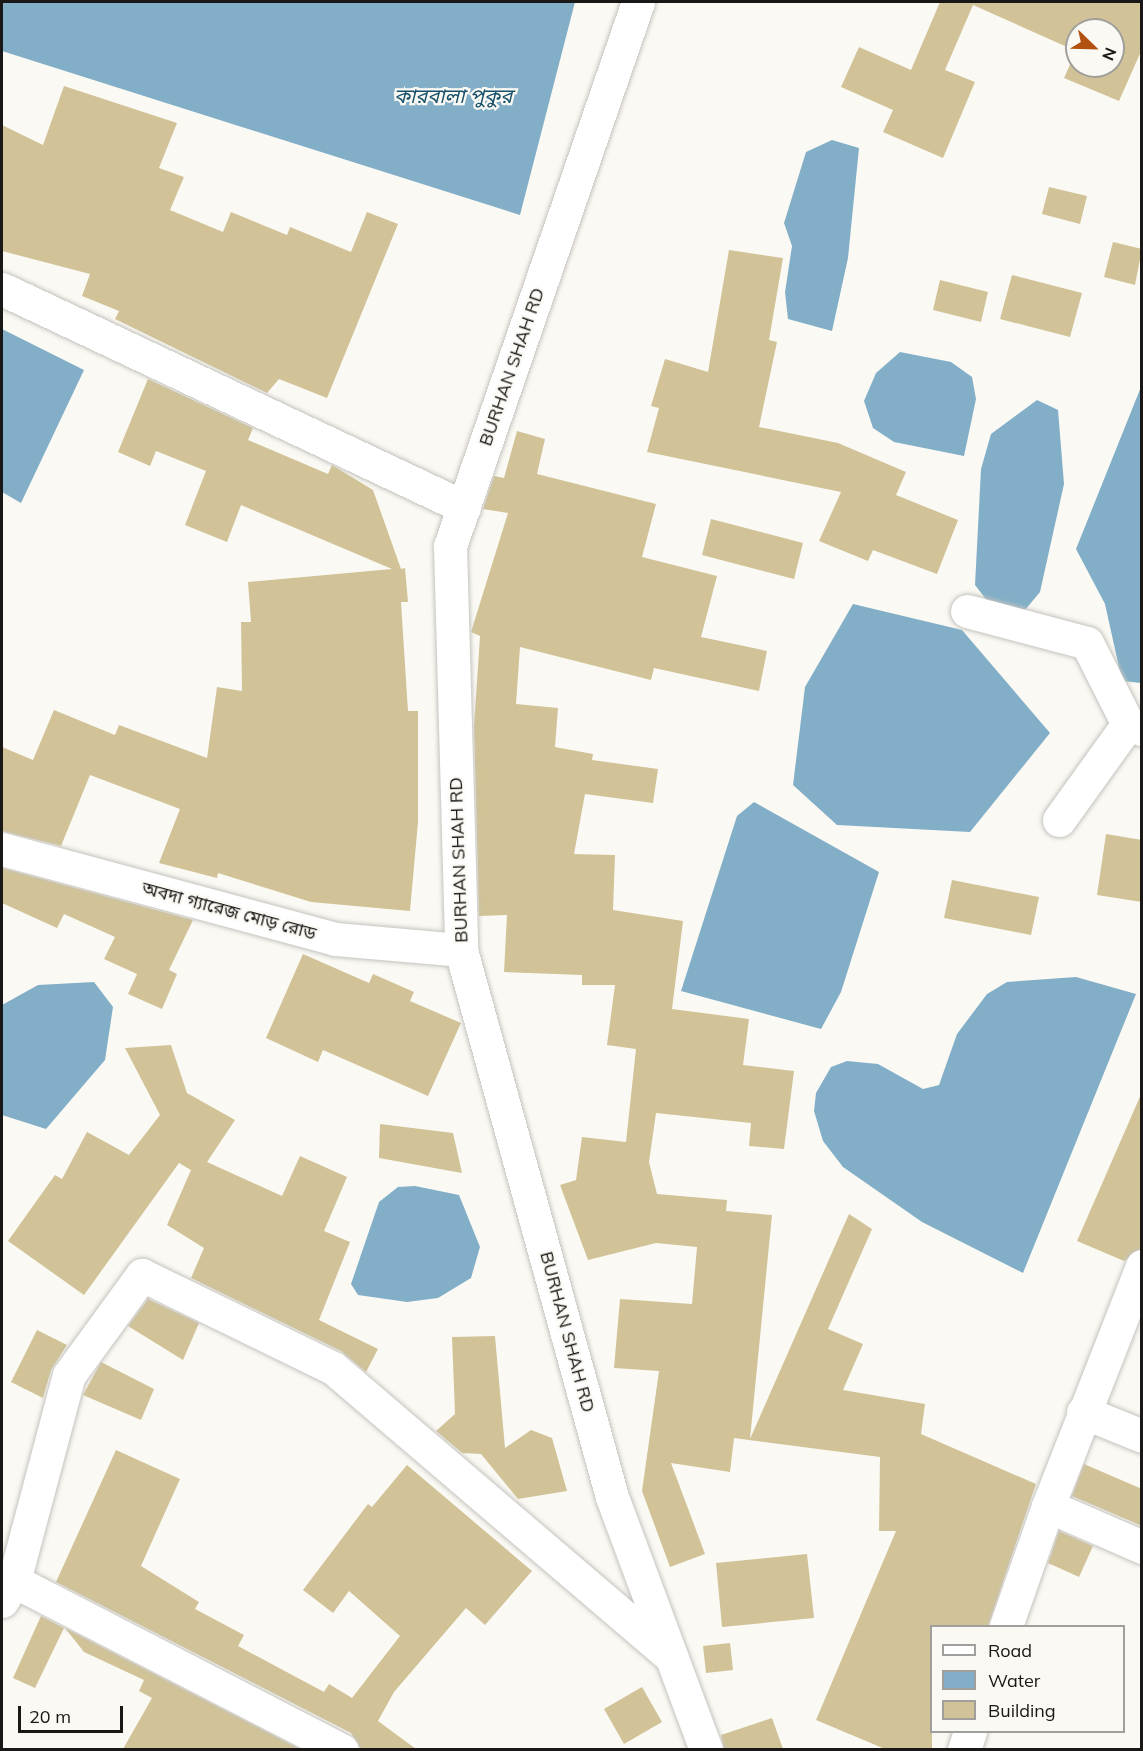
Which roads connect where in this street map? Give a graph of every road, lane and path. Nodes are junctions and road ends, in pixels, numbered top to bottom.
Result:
1 (638, 2) edge
2 (2, 289) edge
3 (464, 507) junction
4 (967, 610) dead end
5 (1135, 726) edge
6 (1059, 820) dead end
7 (2, 849) edge
8 (461, 950) junction
9 (1142, 1266) edge
10 (1083, 1412) junction
11 (1142, 1436) edge
12 (1048, 1506) junction
13 (1142, 1547) edge
14 (8, 1591) edge
15 (1006, 1625) edge
16 (672, 1658) junction
17 (969, 1733) edge
18 (342, 1749) edge
19 (706, 1749) edge
20 (964, 1749) edge

1 - 3 street, BURHAN SHAH RD
2 - 3 street
3 - 8 street, BURHAN SHAH RD
4 - 5 street
5 - 6 street
7 - 8 street, অবদা গ্যারেজ মোড় রোড
8 - 16 street, BURHAN SHAH RD
9 - 10 street
10 - 11 street
10 - 12 street
12 - 13 street
12 - 15 street
14 - 16 street
14 - 18 street
16 - 19 street, BURHAN SHAH RD
17 - 20 street

